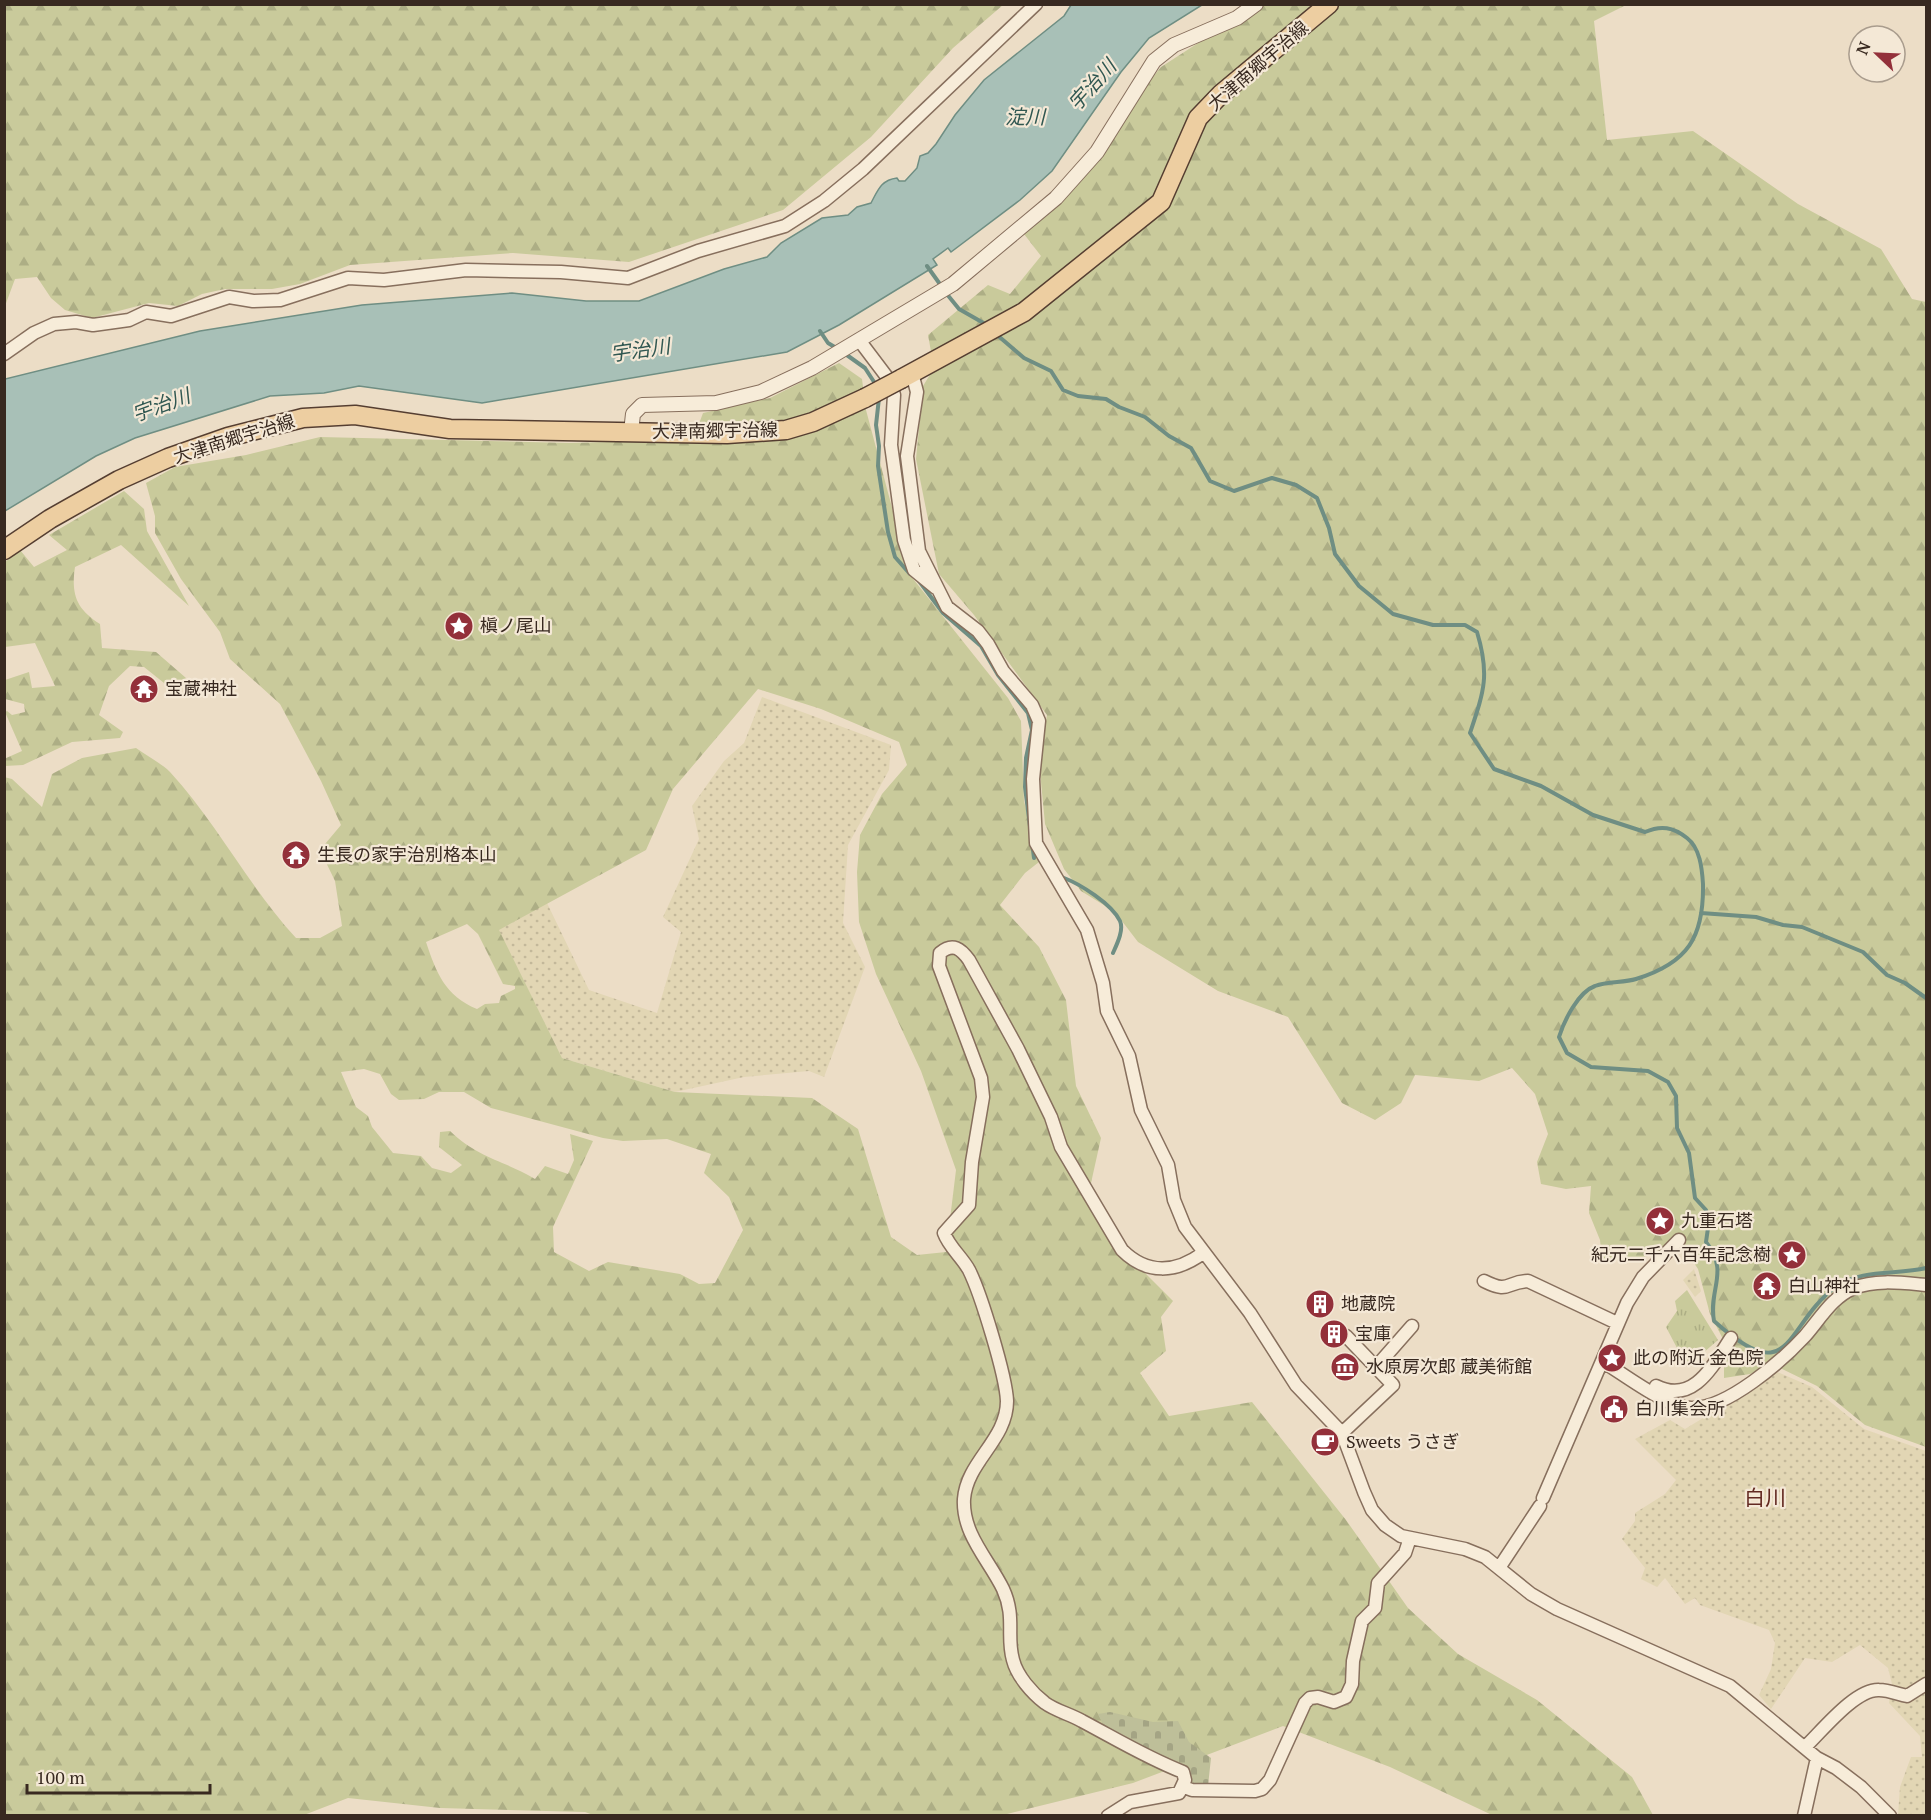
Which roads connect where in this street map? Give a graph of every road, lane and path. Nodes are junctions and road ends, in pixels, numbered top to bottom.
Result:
1 (1036, 4) edge
2 (1256, 4) edge
3 (1329, 4) edge
4 (854, 344) junction
5 (4, 354) edge
6 (907, 376) junction
7 (631, 432) junction
8 (4, 550) edge
9 (936, 588) junction
10 (1679, 1240) dead end
11 (1203, 1253) junction
12 (1484, 1281) dead end
13 (1926, 1285) edge
14 (1617, 1323) junction
15 (1412, 1326) dead end
16 (1346, 1335) dead end
17 (1731, 1338) dead end
18 (1602, 1361) junction
19 (1376, 1367) junction
20 (1617, 1370) junction
21 (1342, 1433) junction
22 (1410, 1538) junction
23 (1499, 1568) junction
24 (1926, 1684) edge
25 (1805, 1747) junction
26 (1817, 1758) junction
27 (1184, 1787) junction
28 (1108, 1815) edge
29 (1804, 1815) edge
30 (1890, 1815) edge

1 - 5 street
2 - 4 street
3 - 6 main road, 大津南郷宇治線
4 - 7 street
4 - 9 street
6 - 7 main road, 大津南郷宇治線, bridge
6 - 9 street
7 - 8 main road, 大津南郷宇治線
9 - 11 street
10 - 14 street
11 - 21 street
11 - 27 street
12 - 14 street
13 - 20 street
14 - 18 street
15 - 19 street
16 - 19 street
17 - 20 street
18 - 20 street
18 - 23 street
19 - 21 street
21 - 22 street
22 - 23 street
22 - 27 street
23 - 25 street
24 - 25 street
25 - 26 street
26 - 29 street
26 - 30 street
27 - 28 street

